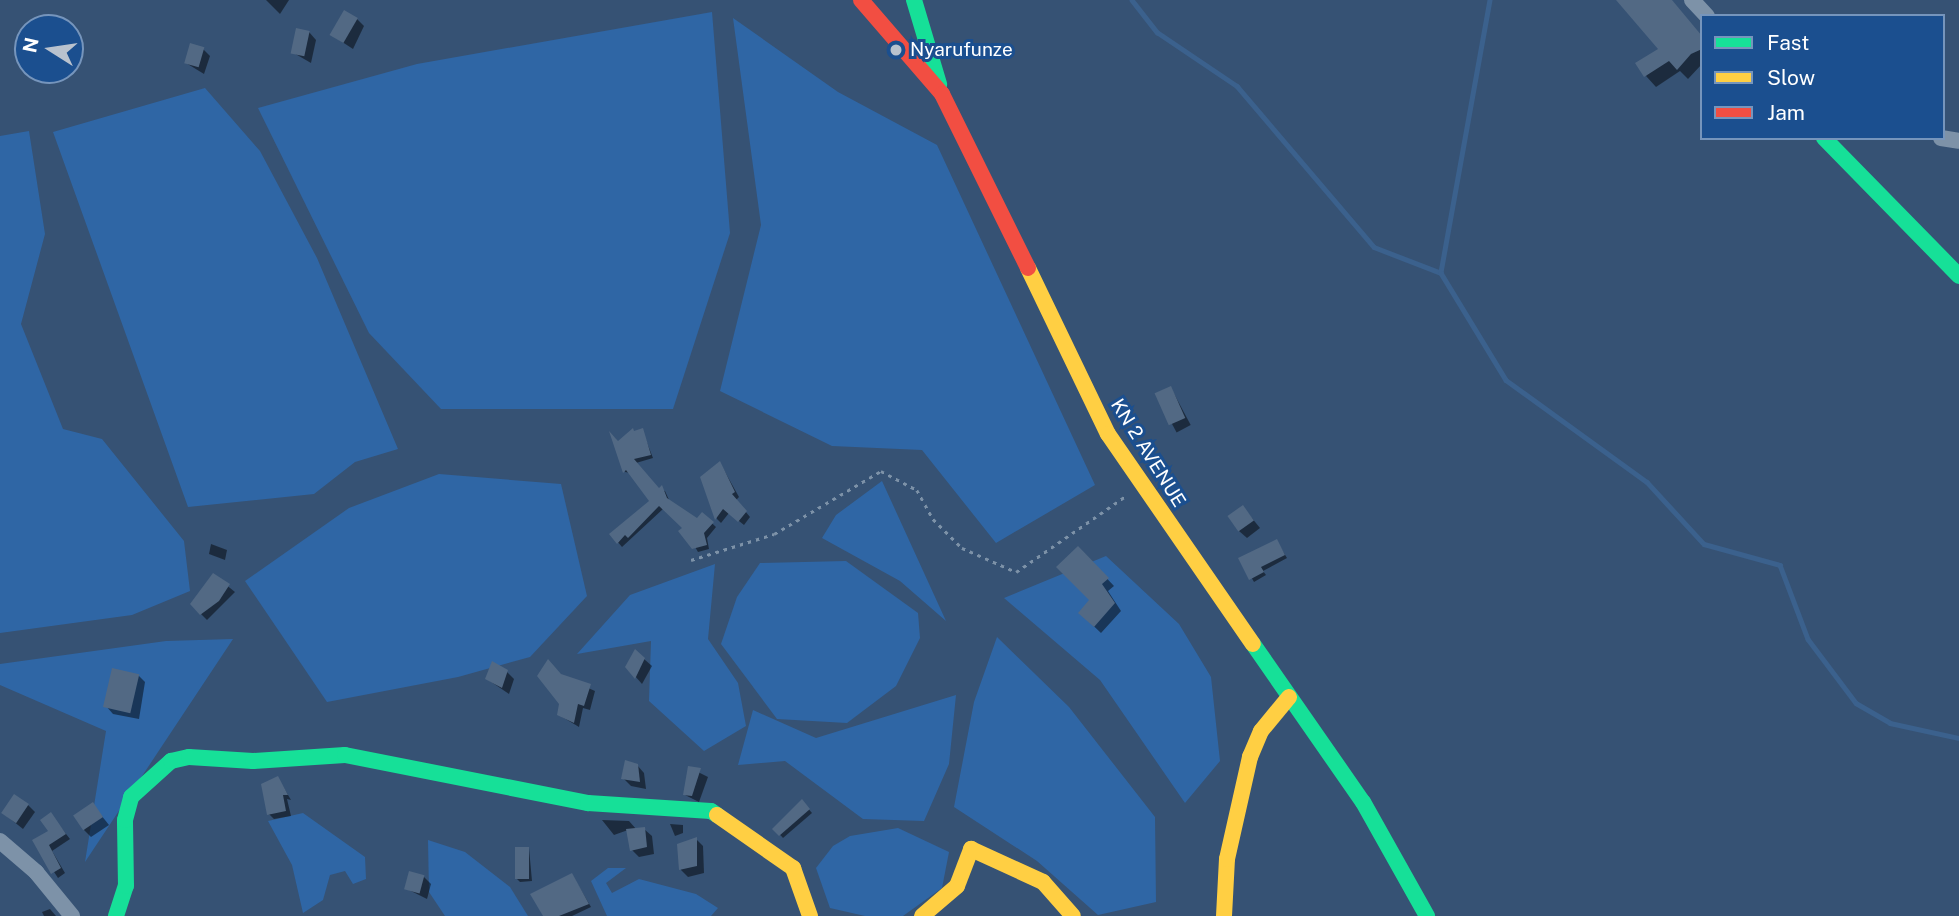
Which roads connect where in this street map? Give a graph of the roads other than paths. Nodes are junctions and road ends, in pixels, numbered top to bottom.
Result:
1 (860, 0) edge
2 (914, 0) edge
3 (942, 93) junction
4 (1826, 140) edge
5 (1959, 276) edge
6 (1289, 696) junction
7 (0, 841) edge
8 (72, 916) edge
9 (116, 916) edge
10 (810, 916) edge
11 (922, 916) edge
12 (1073, 916) edge
13 (1224, 916) edge
14 (1427, 916) edge

1 - 3 street, KN 2 AVENUE
2 - 3 street
3 - 6 street, KN 2 AVENUE
4 - 5 street
6 - 13 street
6 - 14 street, KN 2 AVENUE
7 - 8 street
9 - 10 street
11 - 12 street

